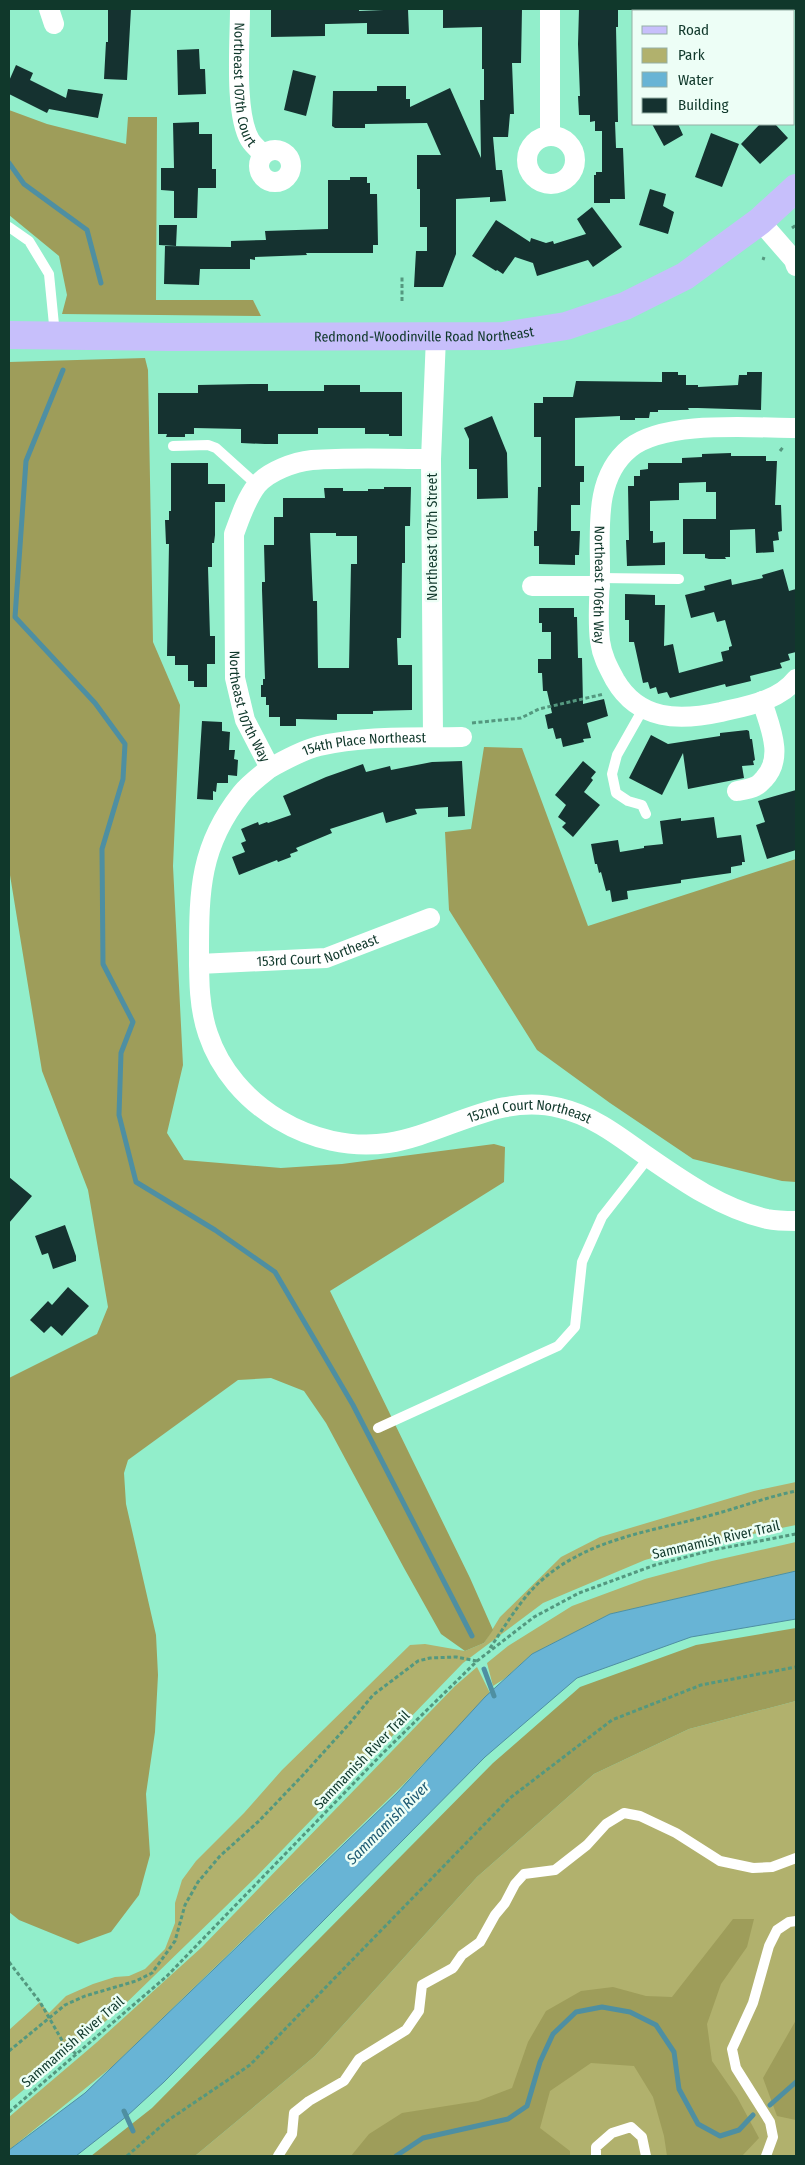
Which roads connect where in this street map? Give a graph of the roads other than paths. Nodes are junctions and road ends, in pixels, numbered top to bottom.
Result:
1 (240, 9) edge
2 (550, 9) edge
3 (550, 136) dead end
4 (263, 154) dead end
5 (796, 188) edge
6 (760, 221) junction
7 (9, 227) edge
8 (796, 266) edge
9 (9, 335) edge
10 (56, 336) junction
11 (436, 336) junction
12 (796, 428) edge
13 (173, 446) dead end
14 (431, 459) junction
15 (257, 485) junction
16 (680, 579) dead end
17 (600, 582) junction
18 (532, 586) dead end
19 (796, 679) edge
20 (762, 701) junction
21 (641, 708) junction
22 (463, 730) road end
23 (433, 737) junction
24 (270, 768) junction
25 (736, 791) dead end
26 (646, 814) dead end
27 (430, 918) dead end
28 (199, 964) junction
29 (251, 1099) joint
30 (649, 1158) junction
31 (796, 1221) edge
32 (378, 1428) dead end
33 (796, 1858) edge
34 (796, 1922) edge
35 (278, 2156) edge
36 (596, 2156) edge
37 (646, 2156) edge
38 (766, 2156) edge

1 - 4 street, Northeast 107th Court
2 - 3 street
5 - 6 main road, Redmond-Woodinville Road Northeast
6 - 8 street
6 - 11 main road, Redmond-Woodinville Road Northeast
7 - 10 lane
9 - 10 main road, Redmond-Woodinville Road Northeast
10 - 11 main road, Redmond-Woodinville Road Northeast
11 - 14 street, Northeast 107th Street
12 - 17 street, Northeast 106th Way
13 - 15 lane
14 - 15 street
14 - 23 street, Northeast 107th Street
15 - 24 street, Northeast 107th Way
16 - 17 lane
17 - 18 street
17 - 21 street, Northeast 106th Way
19 - 20 street
20 - 21 street
20 - 25 street
21 - 26 lane
22 - 23 street, 154th Place Northeast
23 - 24 street, 154th Place Northeast
24 - 28 street, Northeast 107th Way
27 - 28 street, 153rd Court Northeast
28 - 29 street, Northeast 107th Way
29 - 30 street, 152nd Court Northeast
30 - 31 street, 152nd Court Northeast
30 - 32 lane
33 - 35 lane
34 - 38 lane
36 - 37 lane

